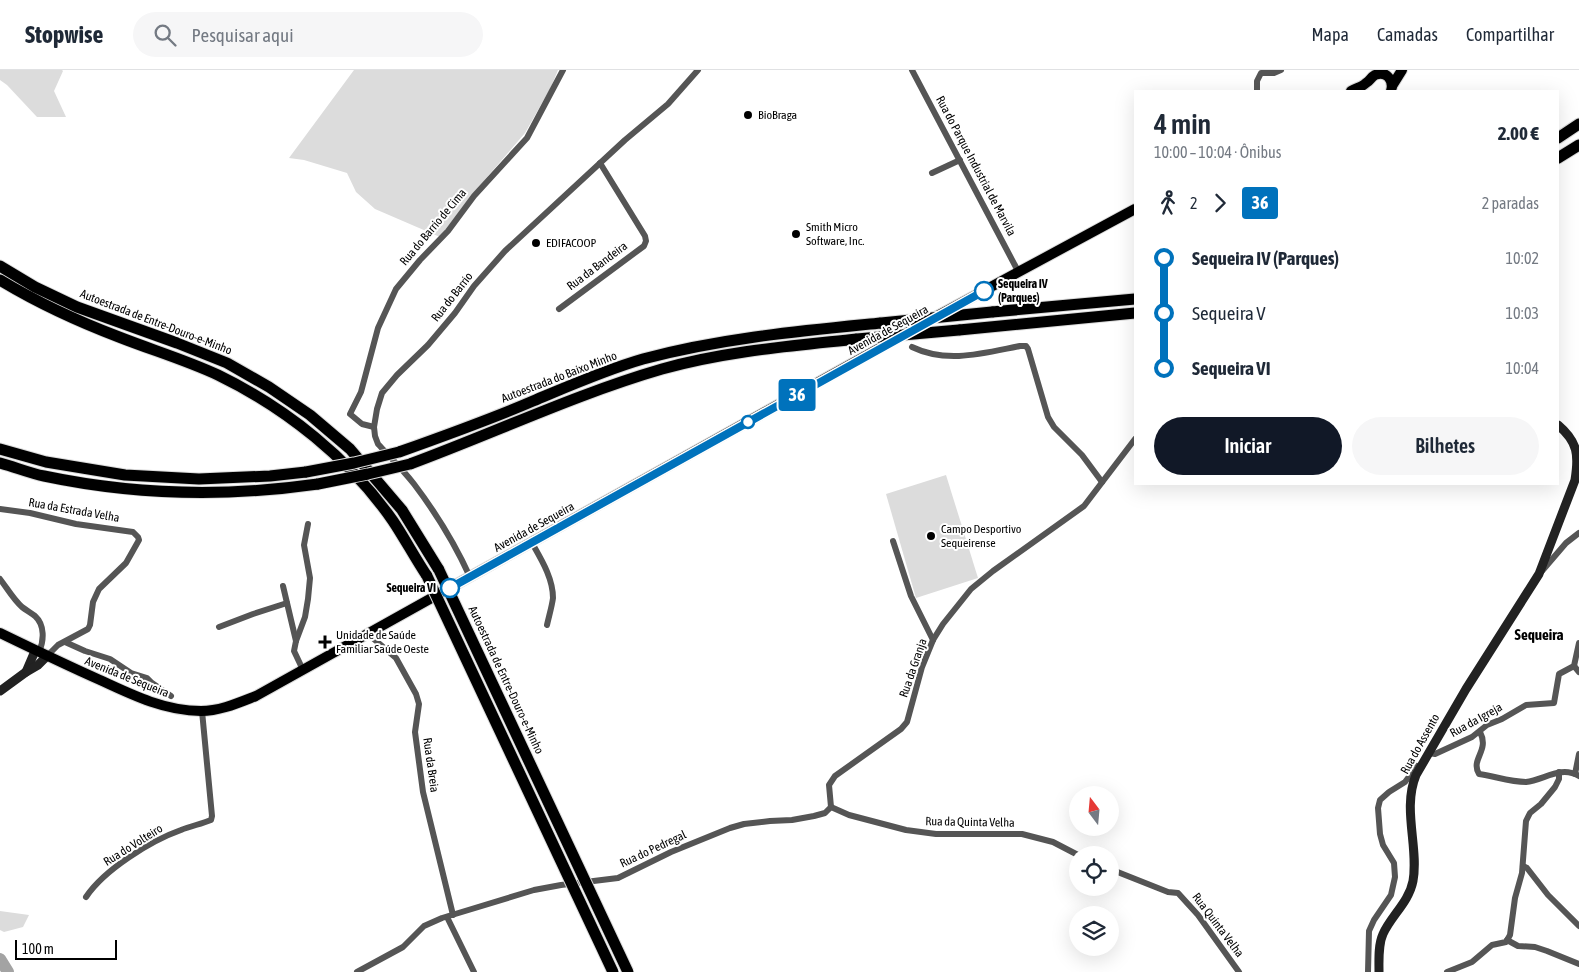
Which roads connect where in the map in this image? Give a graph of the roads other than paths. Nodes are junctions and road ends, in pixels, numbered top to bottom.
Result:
1 (563, 70) edge
2 (698, 70) edge
3 (912, 70) edge
4 (1281, 70) edge
5 (1402, 70) edge
6 (1261, 71) edge
7 (1378, 76) edge
8 (1257, 90) edge
9 (1353, 90) edge
10 (1392, 90) edge
11 (1579, 124) edge
12 (1559, 137) edge
13 (1579, 145) edge
14 (1559, 157) edge
15 (960, 160) junction
16 (600, 164) junction
17 (932, 173) dead end
18 (1134, 209) edge
19 (0, 266) edge
20 (1019, 273) junction
21 (0, 280) edge
22 (1134, 299) edge
23 (559, 309) dead end
24 (1134, 313) edge
25 (912, 347) dead end
26 (374, 426) junction
27 (1559, 426) edge
28 (1134, 440) edge
29 (0, 449) edge
30 (0, 463) edge
31 (1102, 482) junction
32 (0, 511) edge
33 (308, 524) dead end
34 (1579, 533) edge
35 (1552, 541) junction
36 (893, 542) dead end
37 (532, 543) junction
38 (1566, 543) junction
39 (1539, 574) junction
40 (470, 577) junction
41 (0, 579) edge
42 (283, 586) dead end
43 (287, 603) junction
44 (547, 625) dead end
45 (219, 627) dead end
46 (0, 633) edge
47 (368, 634) junction
48 (933, 640) junction
49 (296, 641) junction
50 (66, 642) junction
51 (1579, 643) edge
52 (40, 653) junction
53 (1574, 666) junction
54 (303, 670) junction
55 (26, 672) junction
56 (1579, 672) edge
57 (0, 691) edge
58 (171, 696) dead end
59 (202, 711) junction
60 (1480, 732) junction
61 (1579, 754) edge
62 (1428, 755) junction
63 (1559, 772) junction
64 (1577, 775) edge
65 (831, 807) junction
66 (1069, 850) edge
67 (1522, 866) junction
68 (1119, 873) edge
69 (86, 897) dead end
70 (450, 916) junction
71 (1579, 926) edge
72 (1508, 940) junction
73 (1579, 964) edge
74 (357, 972) edge
75 (474, 972) edge
76 (613, 972) edge
77 (628, 972) edge
78 (1238, 972) edge
79 (1368, 972) edge
80 (1379, 972) edge
81 (1447, 972) edge

1 - 26 street, Rua do Barrio de Cima
2 - 16 street, Rua do Barrio
3 - 15 street, Rua do Parque Industrial de Marvila
4 - 6 street
5 - 10 main road
6 - 8 street
7 - 9 main road
7 - 10 main road
11 - 12 highway
13 - 14 highway
15 - 17 street
15 - 20 street, Rua do Parque Industrial de Marvila
16 - 23 street, Rua da Bandeira
16 - 26 street, Rua do Barrio
18 - 20 main road, Avenida de Sequeira
19 - 77 highway, Autoestrada de Entre-Douro-e-Minho, bridge
20 - 37 main road, Avenida de Sequeira
21 - 76 highway, Autoestrada de Entre-Douro-e-Minho, bridge
22 - 29 highway, Autoestrada do Baixo Minho, bridge
24 - 30 highway, Autoestrada do Baixo Minho, bridge
25 - 31 street
26 - 40 street
27 - 35 street, Rua do Assento
28 - 31 street, Rua da Granja
31 - 48 street, Rua da Granja
32 - 50 street, Rua da Estrada Velha
33 - 49 street
34 - 38 street
35 - 38 street
35 - 39 street, Rua do Assento
36 - 48 street
37 - 40 main road, Avenida de Sequeira
37 - 44 street
38 - 39 street
39 - 62 street, Rua do Assento
40 - 47 main road, Avenida de Sequeira
41 - 52 street
42 - 43 street
43 - 45 street
43 - 49 street
46 - 52 main road, Avenida de Sequeira
47 - 54 main road, Avenida de Sequeira
47 - 70 street, Rua da Breia
48 - 65 street, Rua da Granja
49 - 54 street
50 - 52 street
50 - 58 street
51 - 53 street
52 - 55 street
52 - 55 street
52 - 59 main road, Avenida de Sequeira
53 - 56 street
53 - 60 street, Rua da Igreja
54 - 59 main road, Avenida de Sequeira
55 - 57 street
59 - 69 street, Rua do Volteiro
60 - 62 street, Rua da Igreja
60 - 63 street
61 - 64 street
62 - 79 street
62 - 80 street, Rua do Assento
63 - 64 street
63 - 67 street
65 - 66 street, Rua da Quinta Velha
65 - 70 street, Rua do Pedregal
67 - 71 street
67 - 72 street
68 - 78 street, Rua Quinta Velha
70 - 74 street, Rua do Pedregal
70 - 75 street, Rua da Breia
72 - 73 street
72 - 81 street

